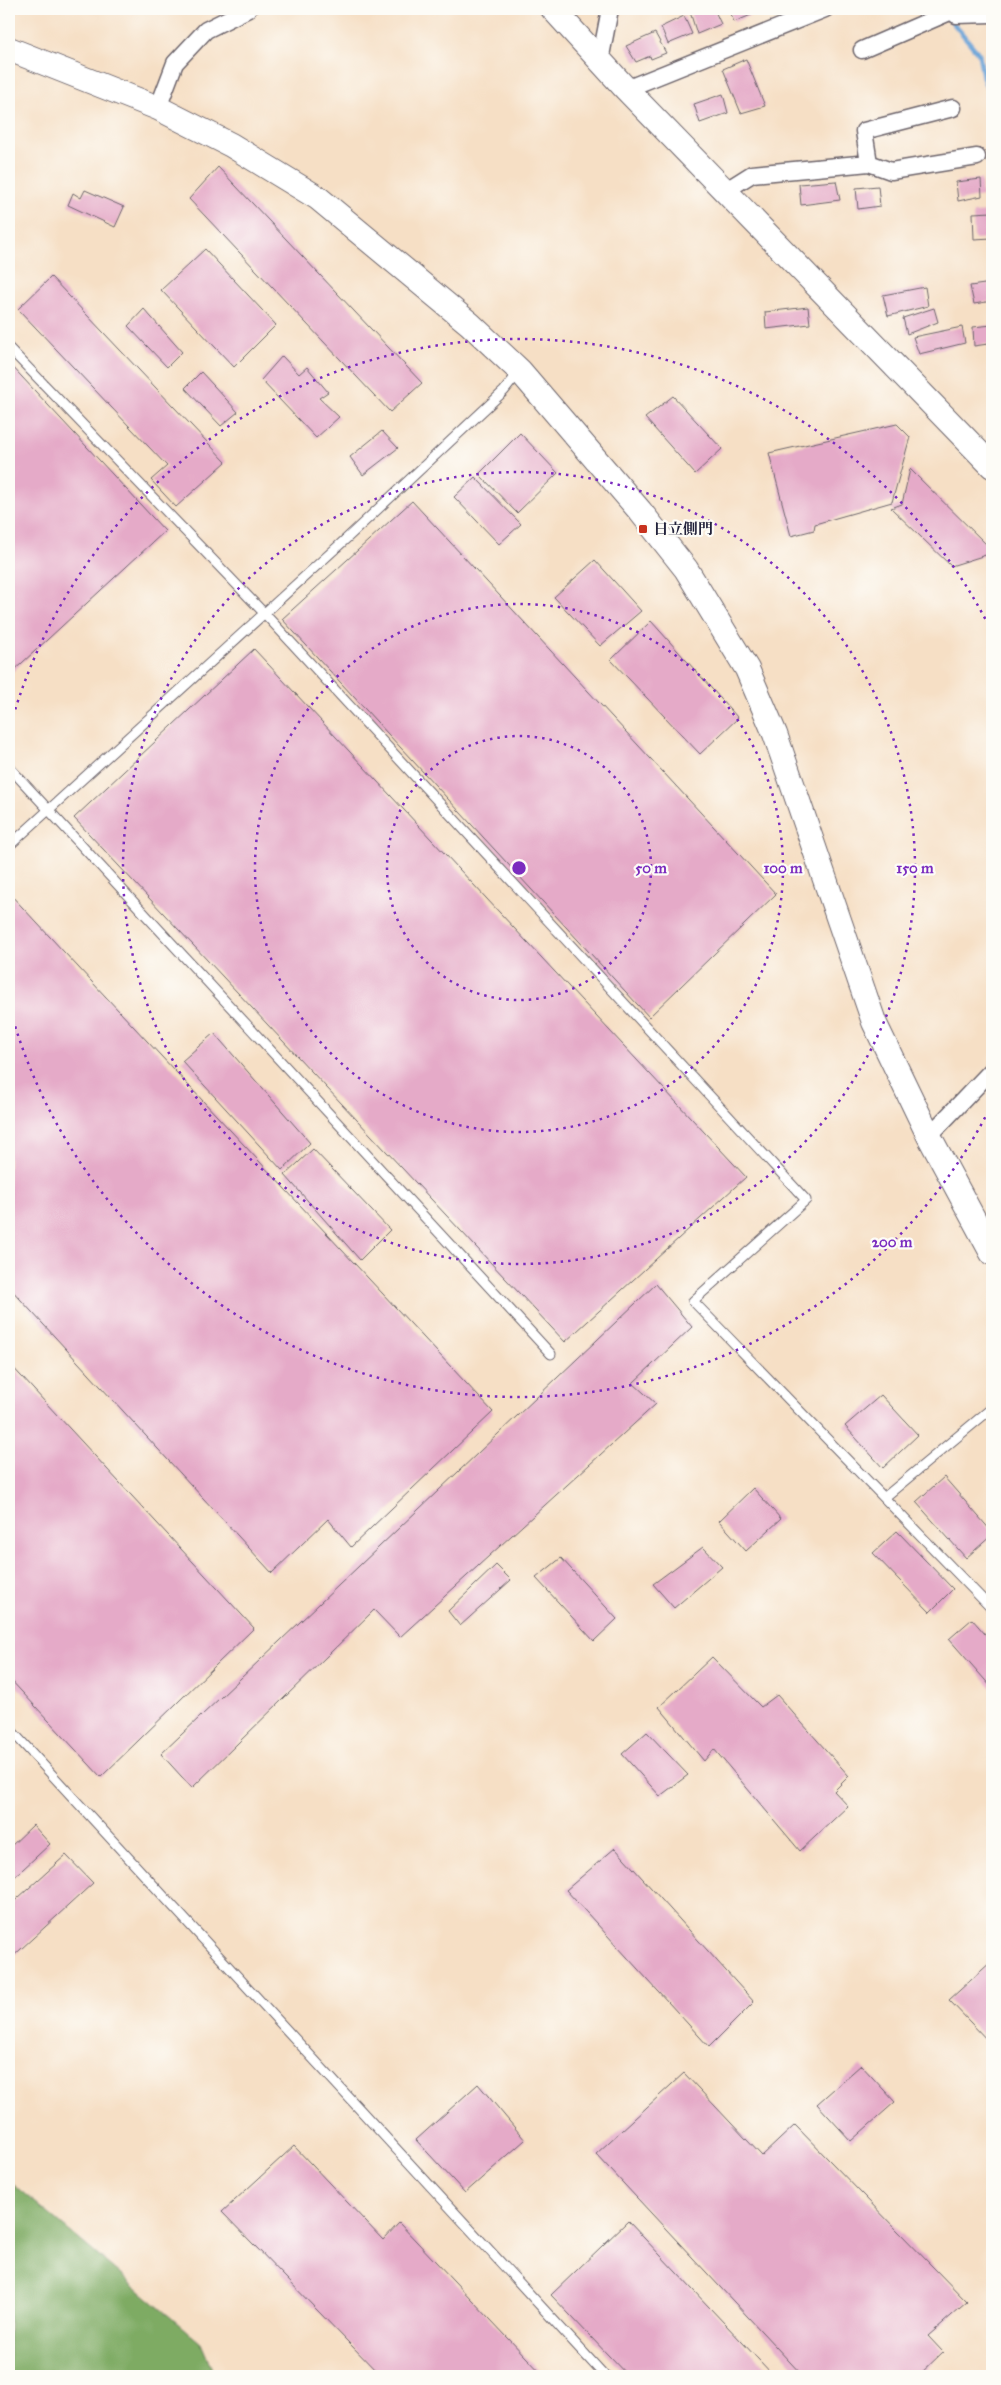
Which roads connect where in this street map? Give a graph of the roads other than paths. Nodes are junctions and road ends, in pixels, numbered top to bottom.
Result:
1 (248, 9) edge
2 (553, 9) edge
3 (610, 9) edge
4 (825, 9) edge
5 (952, 10) edge
6 (992, 14) edge
7 (9, 49) edge
8 (862, 50) dead end
9 (600, 62) junction
10 (626, 89) junction
11 (158, 108) junction
12 (953, 108) dead end
13 (977, 157) dead end
14 (869, 163) junction
15 (725, 190) junction
16 (9, 348) edge
17 (520, 371) junction
18 (992, 466) edge
19 (264, 614) junction
20 (9, 767) edge
21 (49, 811) junction
22 (9, 846) edge
23 (992, 1070) edge
24 (929, 1136) junction
25 (992, 1253) edge
26 (551, 1354) dead end
27 (992, 1408) edge
28 (885, 1497) junction
29 (992, 1609) edge
30 (9, 1728) edge
31 (605, 2376) edge

1 - 11 street
2 - 9 street
3 - 9 street
4 - 10 street
5 - 6 street
5 - 8 street
7 - 11 street
9 - 10 street
10 - 15 street
11 - 17 street
12 - 14 street
13 - 14 street
14 - 15 street
15 - 18 street
16 - 19 lane
17 - 19 lane
17 - 24 street
19 - 21 lane
19 - 28 lane
20 - 21 lane
21 - 22 lane
21 - 26 lane
23 - 24 street
24 - 25 street
27 - 28 lane
28 - 29 lane
30 - 31 lane

